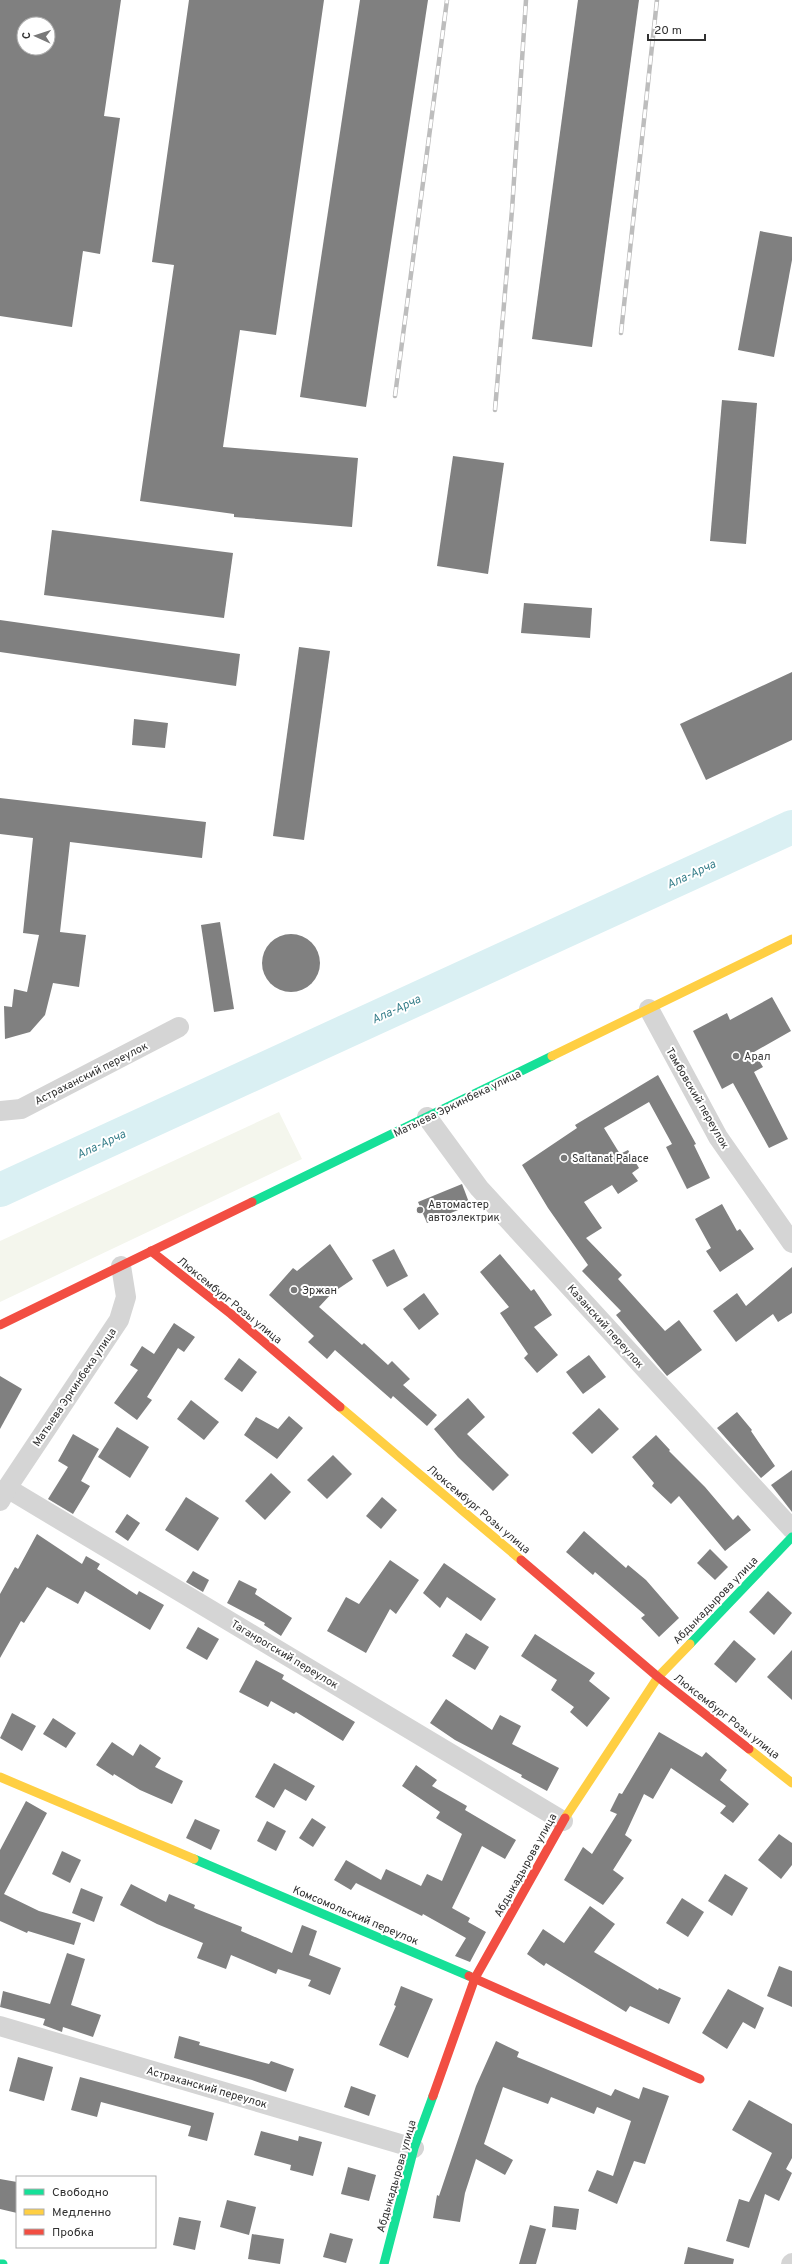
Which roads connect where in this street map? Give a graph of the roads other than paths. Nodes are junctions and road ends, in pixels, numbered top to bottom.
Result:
1 (792, 939) edge
2 (649, 1009) junction
3 (179, 1027) dead end
4 (0, 1111) edge
5 (427, 1117) junction
6 (792, 1243) edge
7 (151, 1251) junction
8 (121, 1266) junction
9 (0, 1325) edge
10 (3, 1494) edge
11 (792, 1529) edge
12 (792, 1537) edge
13 (658, 1677) junction
14 (0, 1777) edge
15 (792, 1783) edge
16 (563, 1821) junction
17 (475, 1978) junction
18 (0, 2026) edge
19 (700, 2079) dead end
20 (414, 2148) junction
21 (384, 2264) edge

1 - 2 street, Матыева Эркинбека улица
2 - 5 street, Матыева Эркинбека улица
2 - 6 street, Тамбовский переулок
3 - 4 street, Астраханский переулок
5 - 7 street, Матыева Эркинбека улица
5 - 11 street, Казанский переулок
7 - 8 street, Матыева Эркинбека улица
7 - 13 street, Люксембург Розы улица
8 - 9 street, Матыева Эркинбека улица
8 - 10 street, Матыева Эркинбека улица
10 - 16 street, Таганрогский переулок
12 - 13 street, Абдыкадырова улица
13 - 15 street, Люксембург Розы улица
13 - 16 street, Абдыкадырова улица
14 - 17 street, Комсомольский переулок
16 - 17 street, Абдыкадырова улица
17 - 19 street, Комсомольский переулок
17 - 20 street, Абдыкадырова улица
18 - 20 street, Астраханский переулок
20 - 21 street, Абдыкадырова улица

